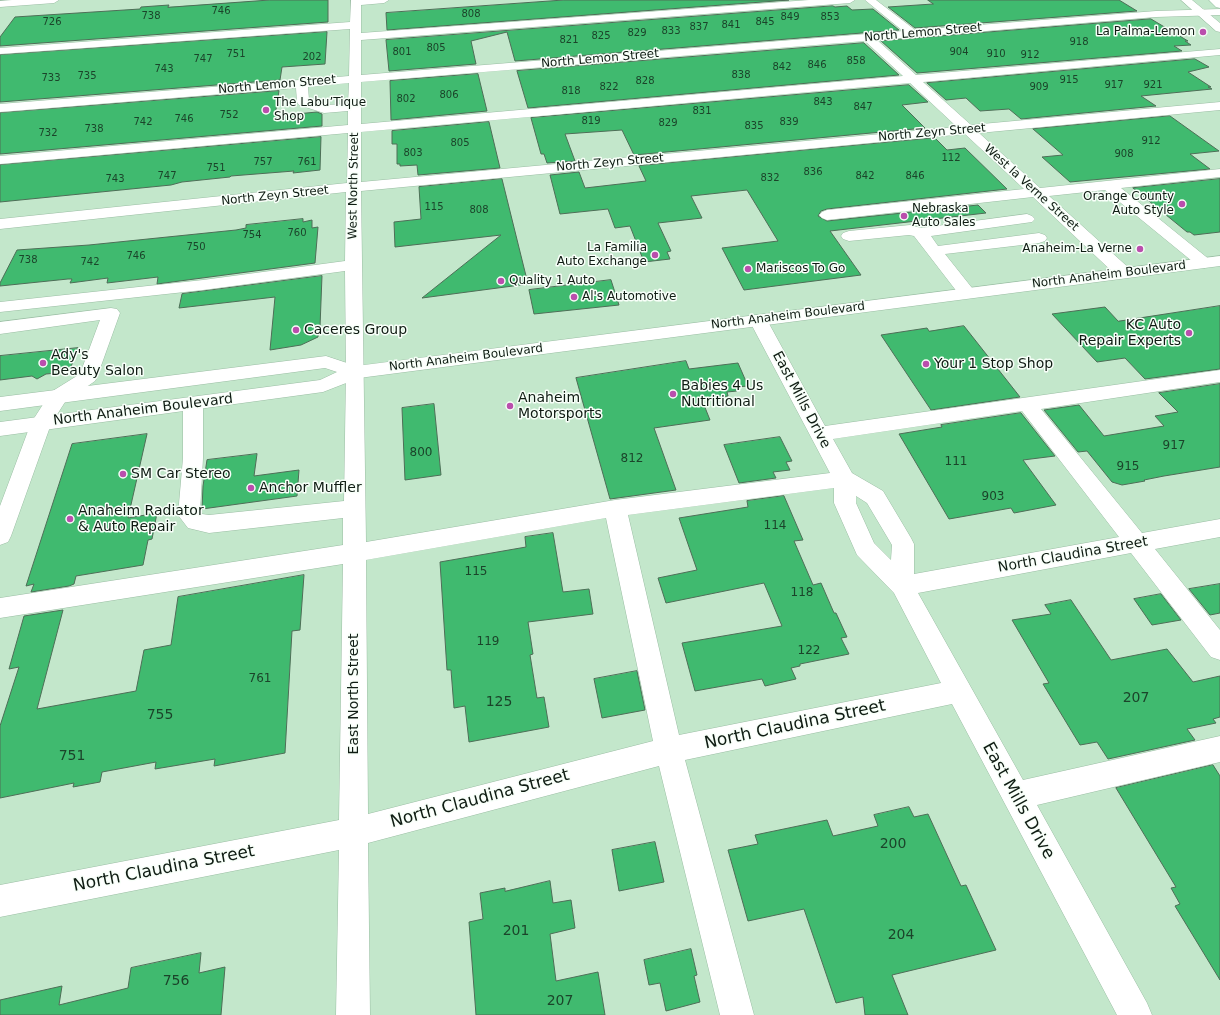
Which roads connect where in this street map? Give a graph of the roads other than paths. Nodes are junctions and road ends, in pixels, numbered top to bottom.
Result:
1 (54, 0) edge
2 (384, 0) edge
3 (850, 0) edge
4 (870, 0) edge
5 (1186, 0) edge
6 (1214, 0) edge
7 (356, 1) edge
8 (0, 4) edge
9 (1220, 5) edge
10 (1200, 12) junction
11 (1220, 12) edge
12 (1220, 29) edge
13 (355, 31) junction
14 (913, 34) junction
15 (868, 38) junction
16 (0, 51) edge
17 (1220, 52) edge
18 (355, 79) junction
19 (913, 80) junction
20 (302, 83) junction
21 (1220, 106) edge
22 (355, 107) junction
23 (0, 108) edge
24 (355, 129) junction
25 (966, 130) junction
26 (0, 160) edge
27 (1220, 173) edge
28 (1108, 185) junction
29 (354, 188) junction
30 (1035, 192) junction
31 (827, 215) dead end
32 (1027, 219) dead end
33 (0, 224) edge
34 (920, 233) junction
35 (850, 236) dead end
36 (1039, 238) dead end
37 (934, 251) junction
38 (1212, 262) edge
39 (353, 265) junction
40 (1124, 273) junction
41 (967, 293) junction
42 (0, 307) edge
43 (758, 320) junction
44 (0, 328) edge
45 (355, 372) junction
46 (1220, 376) edge
47 (58, 398) junction
48 (0, 404) edge
49 (193, 404) junction
50 (1027, 404) junction
51 (41, 423) junction
52 (0, 429) edge
53 (820, 434) junction
54 (844, 480) junction
55 (354, 508) junction
56 (615, 508) junction
57 (1220, 528) edge
58 (0, 536) edge
59 (1136, 543) junction
60 (354, 553) junction
61 (902, 586) junction
62 (0, 608) edge
63 (1220, 649) edge
64 (959, 691) junction
65 (1220, 749) edge
66 (669, 750) junction
67 (1016, 796) junction
68 (355, 832) junction
69 (0, 901) edge
70 (353, 1015) edge
71 (737, 1015) edge
72 (1135, 1015) edge

1 - 8 street
2 - 7 street
3 - 13 street
4 - 14 street
5 - 10 street
6 - 9 street
7 - 13 street, West North Street
10 - 11 street, North Lemon Street
10 - 12 street
10 - 14 street, North Lemon Street
13 - 16 street
13 - 18 street, West North Street
14 - 15 street, North Lemon Street
15 - 18 street, North Lemon Street
15 - 19 street, West la Verne Street
17 - 19 street
18 - 20 street, North Lemon Street
18 - 22 street, West North Street
19 - 24 street
19 - 25 street, West la Verne Street
20 - 22 street
20 - 23 street, North Lemon Street
21 - 25 street, North Zeyn Street
22 - 24 street, West North Street
24 - 26 street
24 - 29 street, West North Street
25 - 29 street, North Zeyn Street
25 - 30 street, West la Verne Street
27 - 28 street
28 - 30 street
28 - 38 street
29 - 33 street, North Zeyn Street
29 - 39 street, West North Street
30 - 31 street
30 - 40 street, West la Verne Street
32 - 34 street
34 - 35 street
34 - 37 street
36 - 37 street
37 - 41 street
38 - 40 street, North Anaheim Boulevard
39 - 42 street
39 - 45 street, West North Street
40 - 41 street, North Anaheim Boulevard
41 - 43 street, North Anaheim Boulevard
43 - 45 street, North Anaheim Boulevard
43 - 53 street, East Mills Drive
44 - 47 street
45 - 47 street, North Anaheim Boulevard
45 - 49 street, North Anaheim Boulevard
45 - 55 street, East North Street
46 - 50 street
47 - 48 street, North Anaheim Boulevard
47 - 51 street
49 - 51 street, North Anaheim Boulevard
49 - 55 street
50 - 53 street
50 - 59 street
51 - 52 street, North Anaheim Boulevard
51 - 58 street
53 - 54 street, East Mills Drive
54 - 56 street
54 - 61 street, East Mills Drive
54 - 61 street, East Mills Drive
55 - 60 street, East North Street
56 - 60 street
56 - 66 street
57 - 59 street, North Claudina Street
59 - 61 street, North Claudina Street
59 - 63 street
60 - 62 street
60 - 68 street, East North Street
61 - 64 street, East Mills Drive
64 - 66 street, North Claudina Street
64 - 67 street, East Mills Drive
65 - 67 street
66 - 68 street, North Claudina Street
66 - 71 street
67 - 72 street, East Mills Drive
68 - 69 street, North Claudina Street
68 - 70 street, East North Street

